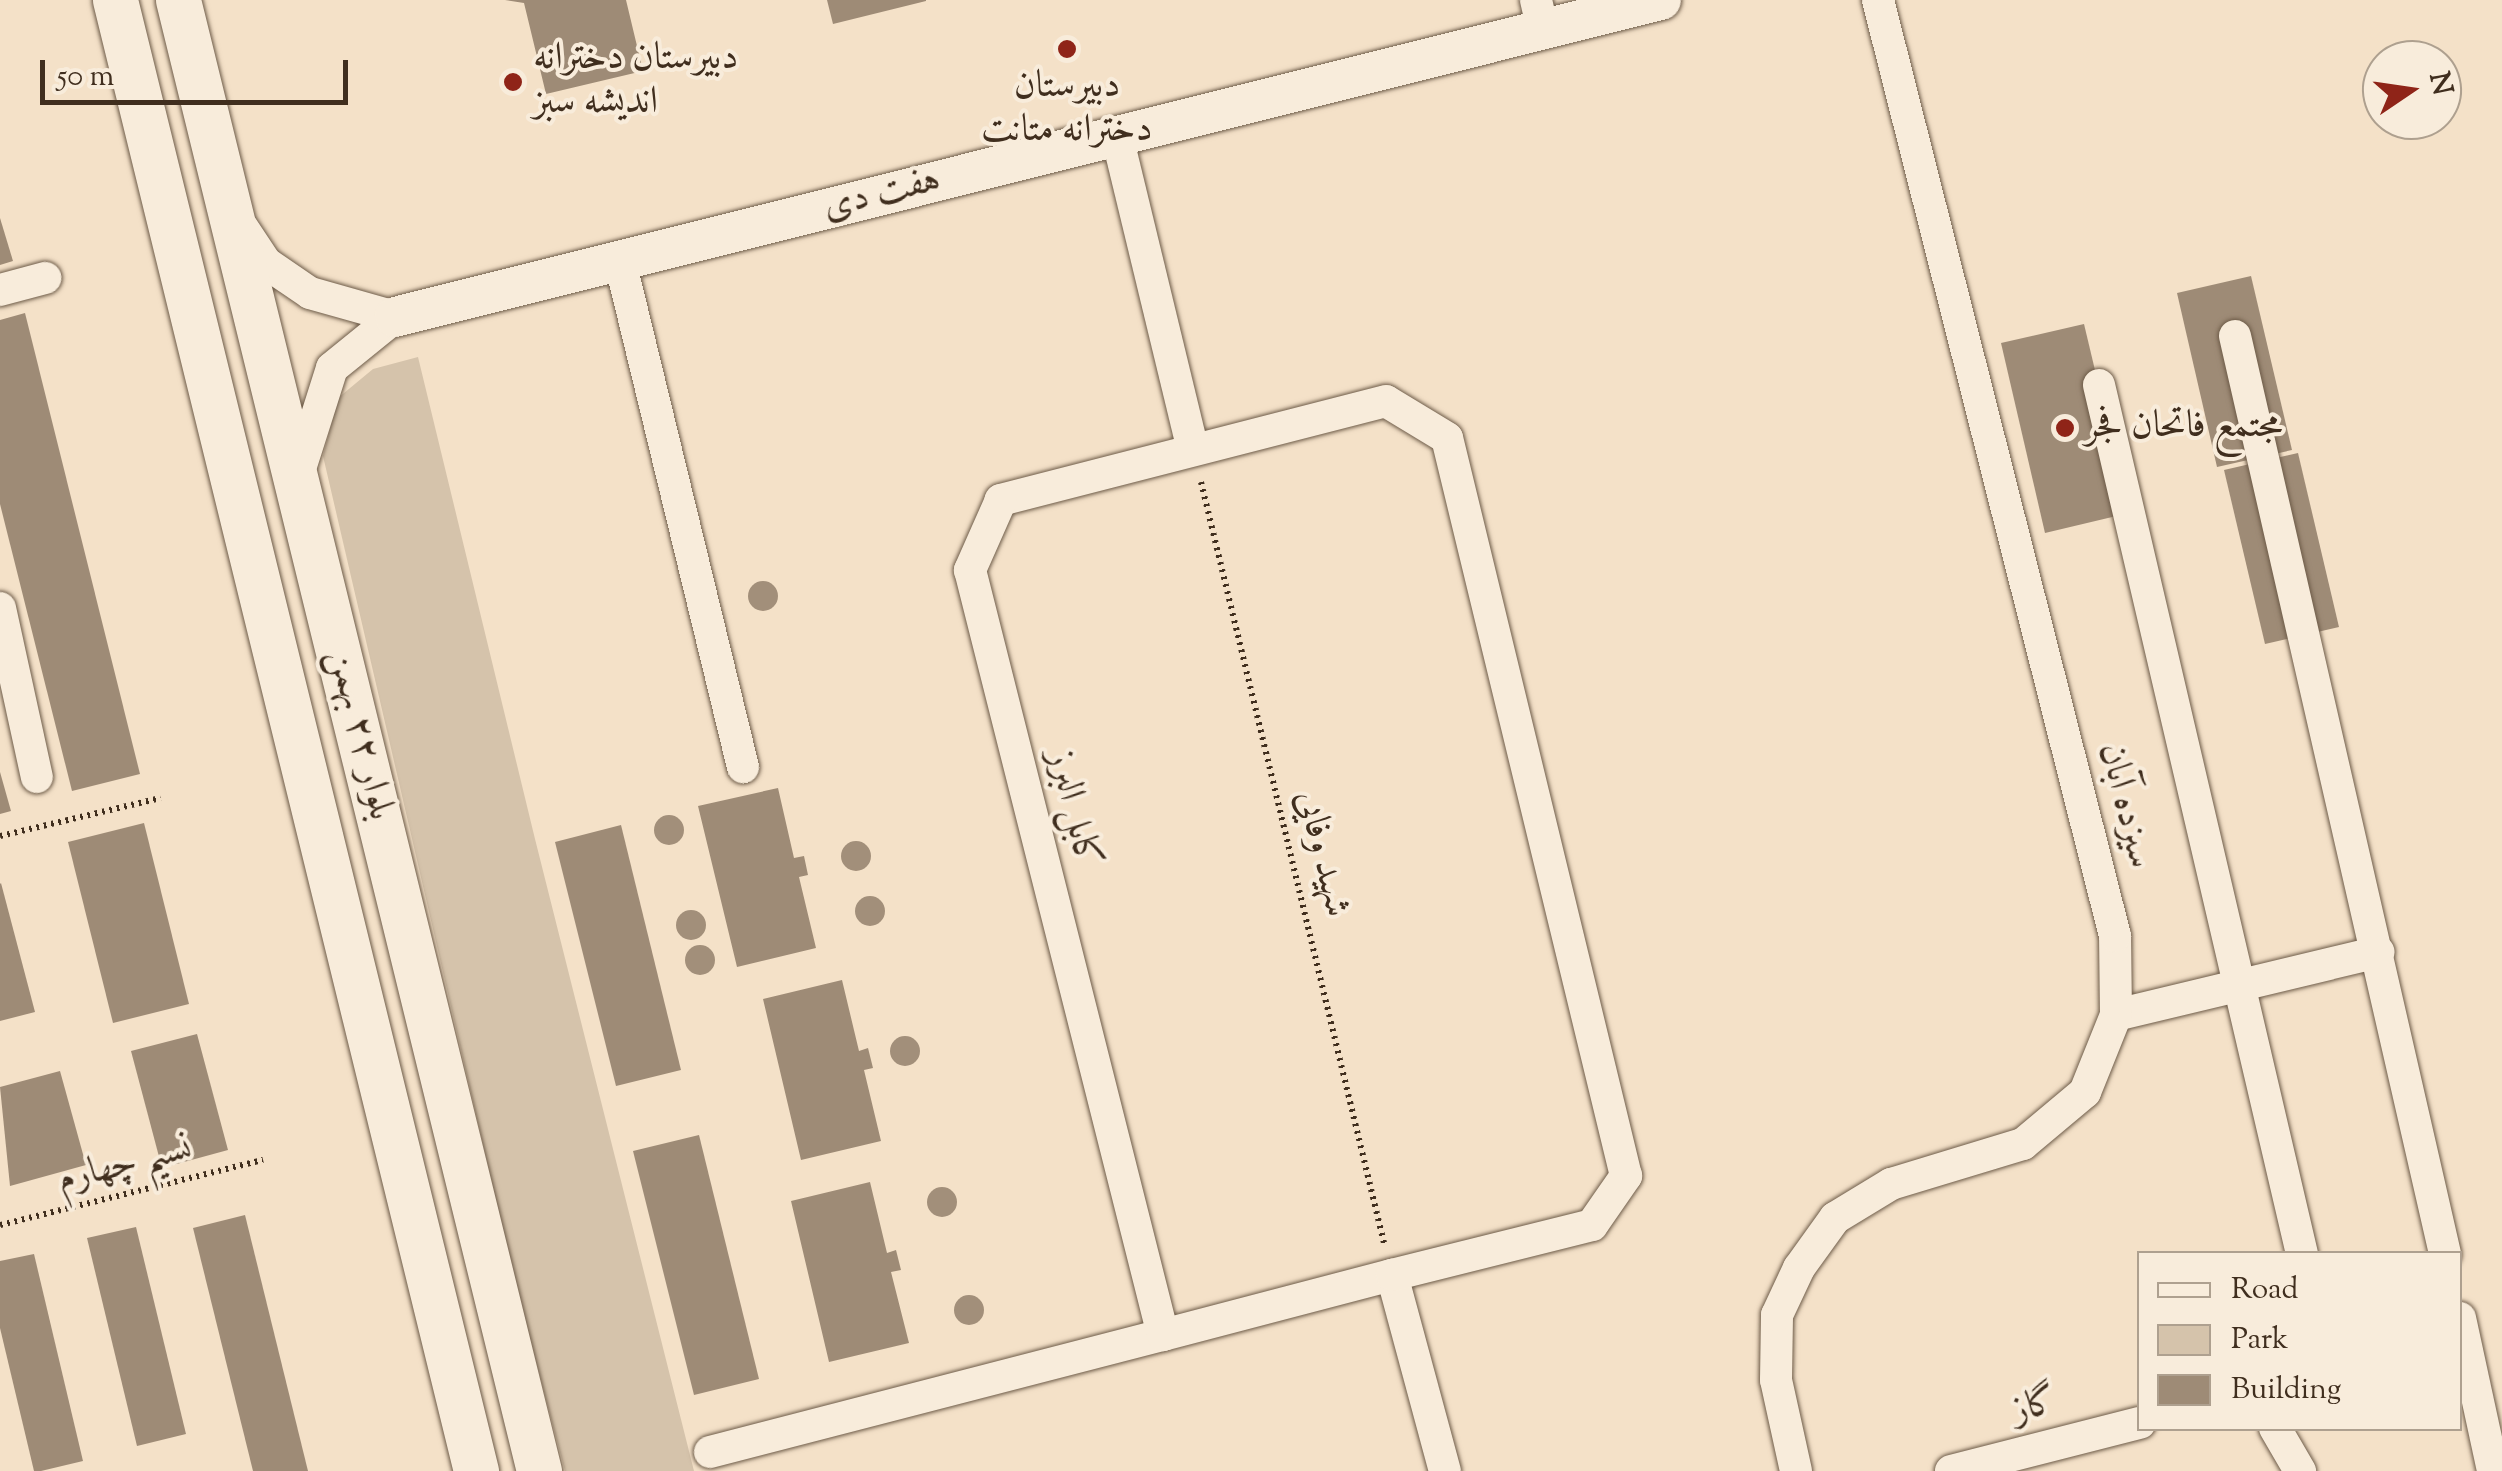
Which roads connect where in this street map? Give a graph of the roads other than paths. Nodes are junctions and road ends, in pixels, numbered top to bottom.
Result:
1 (115, 0) edge
2 (178, 0) edge
3 (1661, 0) edge
4 (1878, 0) edge
5 (1540, 15) edge
6 (1117, 136) junction
7 (230, 210) junction
8 (620, 261) junction
9 (45, 278) dead end
10 (0, 290) edge
11 (395, 317) junction
12 (2235, 336) dead end
13 (2099, 386) dead end
14 (1192, 447) junction
15 (298, 487) junction
16 (0, 608) edge
17 (743, 767) dead end
18 (37, 776) dead end
19 (2379, 952) junction
20 (2244, 983) junction
21 (2116, 1015) junction
22 (2301, 1251) edge
23 (2444, 1251) edge
24 (1392, 1275) junction
25 (2462, 1327) edge
26 (1163, 1335) junction
27 (2137, 1424) edge
28 (2278, 1431) edge
29 (710, 1452) dead end
30 (476, 1471) edge
31 (539, 1471) edge
32 (1445, 1471) edge
33 (1796, 1471) edge
34 (1951, 1471) edge
35 (2300, 1471) edge
36 (2493, 1471) edge

1 - 30 main road, بلوار ۲۲ بهمن
2 - 7 main road, بلوار ۲۲ بهمن
3 - 5 street, هفت دی
4 - 21 street, سیزده آبان
5 - 6 street, هفت دی
6 - 8 street, هفت دی
6 - 14 street
7 - 11 street
7 - 15 main road, بلوار ۲۲ بهمن
8 - 11 street, هفت دی
8 - 17 street
9 - 10 street
11 - 15 street
12 - 19 street
13 - 20 street
14 - 24 street, کابل البرز
14 - 26 street, کابل البرز
15 - 31 main road, بلوار ۲۲ بهمن
16 - 18 street
19 - 20 street
19 - 23 street
20 - 21 street
20 - 22 street
21 - 33 street, سیزده آبان
24 - 26 street
24 - 32 street
25 - 36 street
26 - 29 street
27 - 34 street, گاز
28 - 35 street

